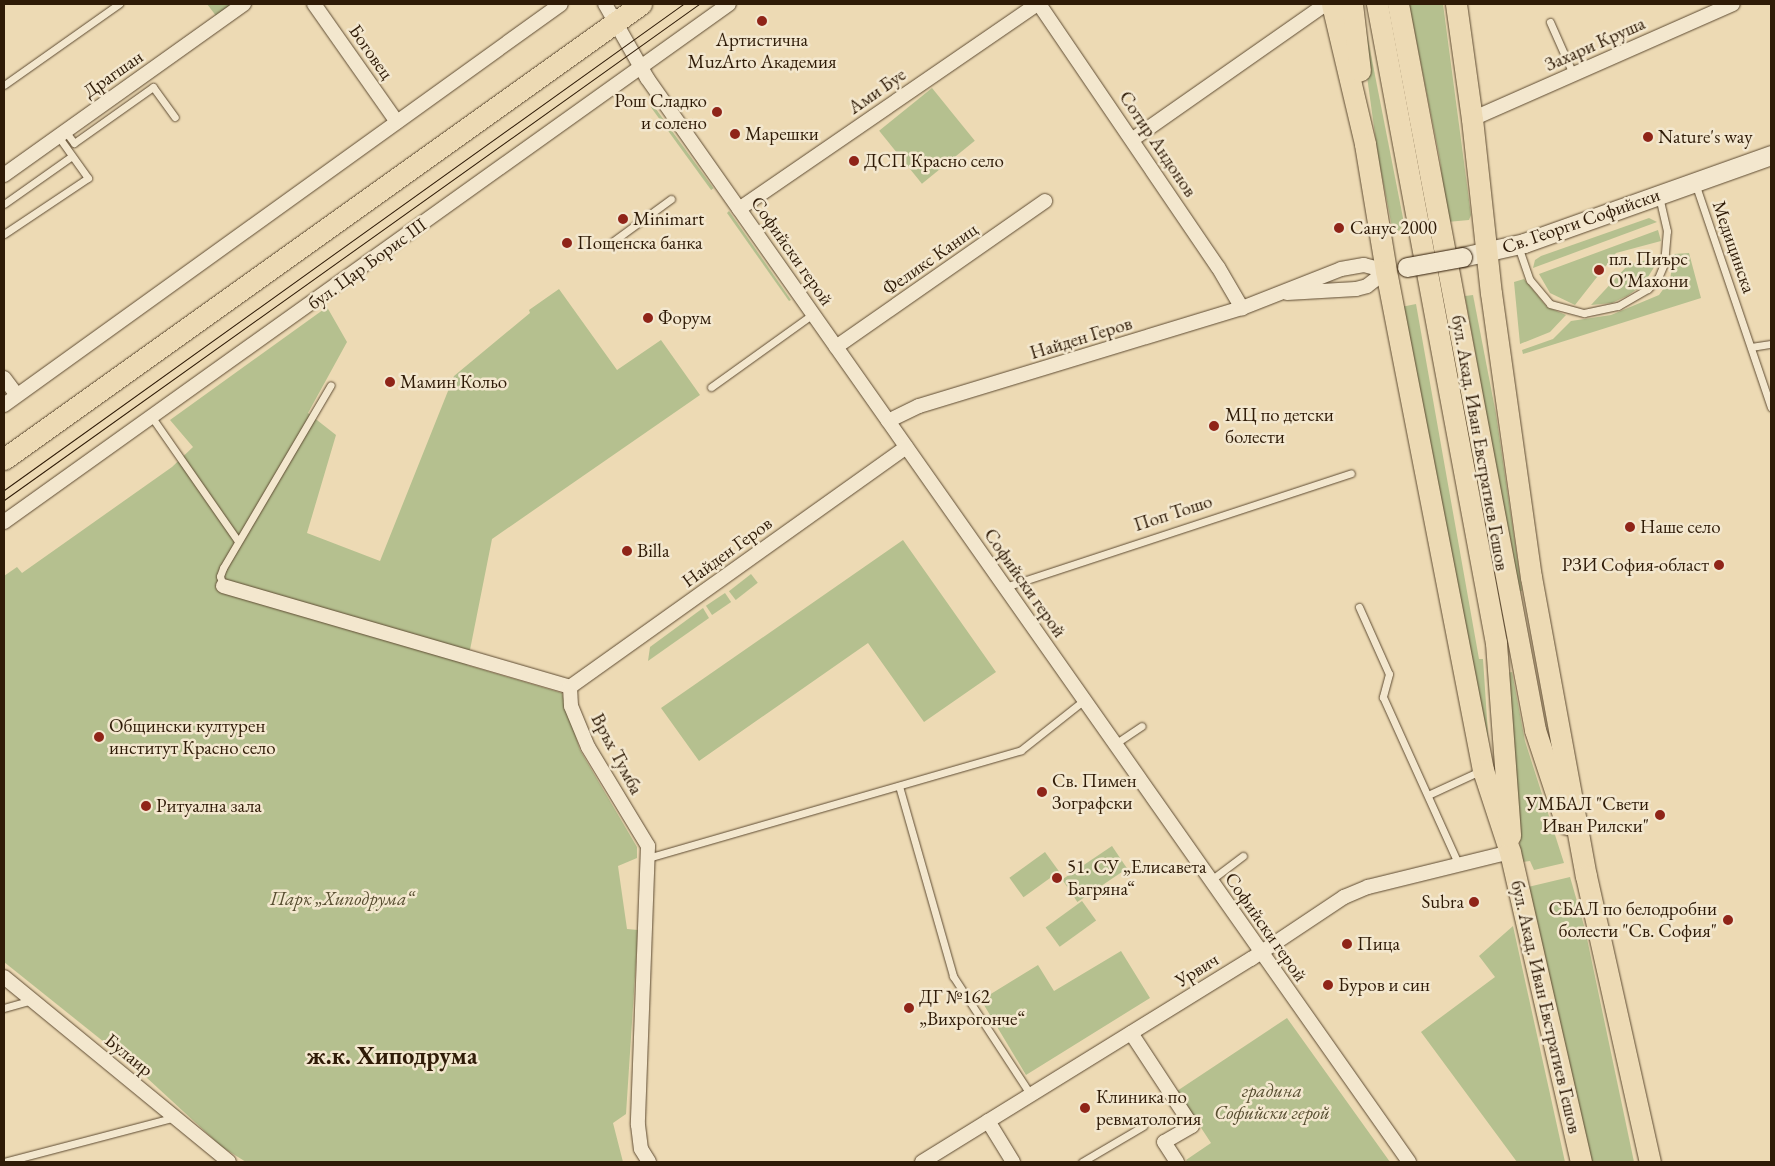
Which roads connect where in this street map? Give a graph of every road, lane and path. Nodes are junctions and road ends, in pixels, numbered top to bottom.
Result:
1 (119, 4) edge
2 (244, 4) edge
3 (314, 4) edge
4 (561, 4) edge
5 (641, 4) edge
6 (729, 4) edge
7 (1038, 4) edge
8 (1326, 4) edge
9 (1332, 4) edge
10 (1352, 4) edge
11 (1377, 4) edge
12 (1398, 4) edge
13 (1456, 4) edge
14 (1733, 4) edge
15 (611, 13) edge
16 (1550, 22) dead end
17 (640, 67) junction
18 (1572, 74) junction
19 (4, 85) edge
20 (175, 117) dead end
21 (1472, 119) junction
22 (397, 122) junction
23 (61, 134) junction
24 (1133, 139) junction
25 (1365, 144) junction
26 (1771, 155) edge
27 (72, 156) junction
28 (4, 175) edge
29 (1695, 182) junction
30 (1659, 195) junction
31 (671, 199) dead end
32 (1045, 201) dead end
33 (4, 204) edge
34 (739, 209) junction
35 (4, 234) edge
36 (612, 242) dead end
37 (1518, 245) junction
38 (1486, 252) junction
39 (1386, 271) junction
40 (1286, 293) junction
41 (1242, 308) junction
42 (813, 314) junction
43 (1771, 344) edge
44 (836, 347) junction
45 (1751, 347) junction
46 (4, 378) edge
47 (331, 385) dead end
48 (711, 387) dead end
49 (17, 395) junction
50 (4, 405) edge
51 (1771, 407) edge
52 (151, 416) junction
53 (888, 420) junction
54 (906, 447) junction
55 (4, 458) edge
56 (1351, 473) dead end
57 (4, 522) edge
58 (238, 541) junction
59 (223, 586) joint
60 (1005, 587) junction
61 (1359, 607) dead end
62 (570, 687) junction
63 (1084, 700) junction
64 (1142, 726) dead end
65 (1115, 744) junction
66 (1482, 770) junction
67 (899, 786) junction
68 (1428, 795) junction
69 (1510, 852) junction
70 (1243, 856) dead end
71 (648, 858) junction
72 (1458, 863) junction
73 (1586, 876) junction
74 (1210, 880) junction
75 (1261, 952) junction
76 (4, 977) edge
77 (32, 1000) junction
78 (4, 1008) edge
79 (1131, 1033) junction
80 (1031, 1095) junction
81 (175, 1117) junction
82 (988, 1122) junction
83 (1144, 1126) dead end
84 (226, 1161) edge
85 (4, 1162) edge
86 (649, 1162) edge
87 (922, 1162) edge
88 (1013, 1162) edge
89 (1082, 1162) edge
90 (1177, 1162) edge
91 (1409, 1162) edge
92 (1581, 1162) edge
93 (1650, 1162) edge

1 - 19 lane
2 - 23 street, Драгшан
3 - 22 street, Боговец
4 - 22 street
5 - 15 main road
6 - 17 street, бул. Цар Борис III
7 - 24 street, Сотир Андонов
7 - 34 street, Ами Буе
8 - 24 street
9 - 25 main road, бул. Акад. Иван Евстратиев Гешов
10 - 25 main road
11 - 69 main road, бул. Акад. Иван Евстратиев Гешов
12 - 73 main road, бул. Акад. Иван Евстратиев Гешов
13 - 21 main road, бул. Акад. Иван Евстратиев Гешов
14 - 18 street, Захари Круша
15 - 17 street, Софийски герой
15 - 55 main road
16 - 18 lane
17 - 34 street, Софийски герой
17 - 52 street, бул. Цар Борис III
18 - 21 street, Захари Круша
20 - 23 lane
21 - 38 main road, бул. Акад. Иван Евстратиев Гешов
22 - 49 street
23 - 27 lane
23 - 28 street, Драгшан
24 - 41 street, Сотир Андонов
25 - 39 main road, бул. Акад. Иван Евстратиев Гешов
26 - 29 main road, Св. Георги Софийски
27 - 33 lane
27 - 35 lane
29 - 30 main road, Св. Георги Софийски
29 - 45 lane, Медицинска
30 - 37 main road, Св. Георги Софийски
30 - 37 lane
31 - 36 lane
32 - 44 street, Феликс Каниц
34 - 42 street, Софийски герой
37 - 38 main road, Св. Георги Софийски
38 - 39 main road, Св. Георги Софийски, bridge
38 - 73 main road, бул. Акад. Иван Евстратиев Гешов
39 - 40 street, Найден Геров
39 - 40 street, Найден Геров
39 - 66 main road, бул. Акад. Иван Евстратиев Гешов
40 - 41 street, Найден Геров
41 - 53 street, Найден Геров
42 - 44 street, Софийски герой
42 - 48 lane
43 - 45 lane
44 - 53 street, Софийски герой
45 - 51 lane, Медицинска
46 - 49 street
47 - 58 lane
49 - 50 street
52 - 57 street, бул. Цар Борис III
52 - 58 lane
53 - 54 street, Софийски герой
54 - 60 street, Софийски герой
54 - 62 street, Найден Геров
56 - 60 lane, Поп Тошо
58 - 59 lane
59 - 62 street
60 - 63 street, Софийски герой
61 - 68 lane
62 - 71 street, Връх Тумба
63 - 65 street, Софийски герой
63 - 67 lane
64 - 65 lane
65 - 74 street, Софийски герой
66 - 68 lane
66 - 69 main road, бул. Акад. Иван Евстратиев Гешов
67 - 71 lane
67 - 80 lane
68 - 72 lane
69 - 72 street, Урвич
69 - 92 main road, бул. Акад. Иван Евстратиев Гешов
70 - 74 lane
71 - 86 street, Връх Тумба
72 - 75 street, Урвич
73 - 93 main road, бул. Акад. Иван Евстратиев Гешов
74 - 75 street, Софийски герой
75 - 79 street, Урвич
75 - 91 street, Софийски герой
76 - 77 street, Булаир
77 - 78 lane
77 - 81 street, Булаир
79 - 80 street, Урвич
79 - 90 street
80 - 82 street, Урвич
81 - 84 street, Булаир
81 - 85 lane
82 - 87 street, Урвич
82 - 88 street
83 - 89 lane

